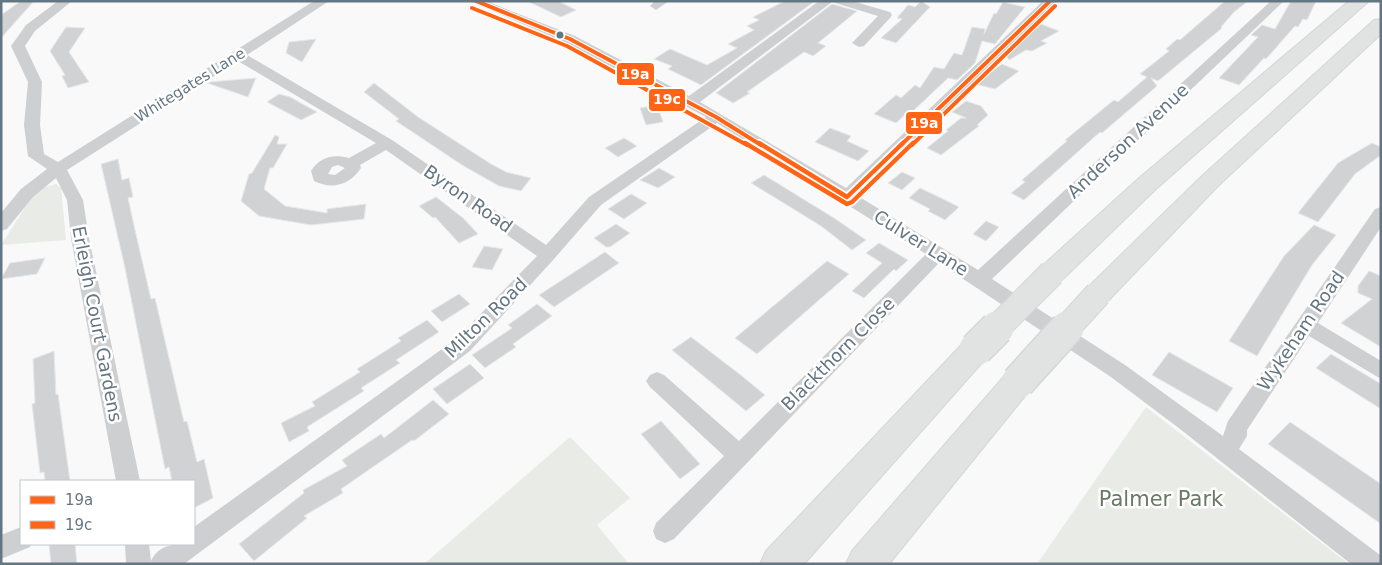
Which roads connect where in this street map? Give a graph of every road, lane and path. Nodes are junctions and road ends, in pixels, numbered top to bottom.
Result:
1 (46, 1) edge
2 (323, 1) edge
3 (475, 1) edge
4 (827, 1) edge
5 (838, 1) edge
6 (1050, 1) edge
7 (1278, 1) edge
8 (1360, 1) edge
9 (65, 2) edge
10 (895, 6) dead end
11 (886, 15) junction
12 (1381, 24) edge
13 (859, 43) dead end
14 (18, 46) junction
15 (1, 49) edge
16 (238, 55) junction
17 (690, 102) junction
18 (716, 117) junction
19 (387, 143) junction
20 (351, 163) dead end
21 (58, 169) junction
22 (847, 197) junction
23 (1378, 221) edge
24 (1, 225) edge
25 (938, 253) junction
26 (548, 255) junction
27 (979, 280) junction
28 (1306, 325) junction
29 (1381, 371) edge
30 (657, 381) dead end
31 (739, 455) junction
32 (1233, 457) junction
33 (128, 480) edge
34 (665, 531) dead end
35 (20, 539) edge
36 (195, 540) edge
37 (137, 545) edge
38 (189, 545) edge
39 (1, 547) edge
40 (139, 564) edge
41 (163, 564) edge
42 (779, 564) edge
43 (865, 564) edge
44 (1371, 564) edge

1 - 9 street
2 - 16 street, Whitegates Lane
3 - 17 street, Culver Lane
4 - 17 street
5 - 11 street
6 - 22 street
7 - 27 street, Anderson Avenue
8 - 42 main road, bridge
9 - 14 street
10 - 11 street
11 - 13 street
12 - 43 main road, bridge
14 - 15 street
14 - 21 street
16 - 19 street, Byron Road
16 - 21 street, Whitegates Lane
17 - 18 street, Culver Lane
18 - 22 street, Culver Lane
18 - 26 street, Milton Road
19 - 20 street
19 - 26 street, Byron Road
21 - 24 street, Whitegates Lane
21 - 33 street, Erleigh Court Gardens
22 - 25 street, Culver Lane
23 - 28 street, Wykeham Road
25 - 27 street, Culver Lane
25 - 31 street, Blackthorn Close
26 - 36 street, Milton Road
27 - 32 street, Culver Lane
28 - 29 street
28 - 32 street, Wykeham Road
30 - 31 street
31 - 34 street, Blackthorn Close
32 - 44 street, Culver Lane
35 - 39 street
37 - 40 street
38 - 41 street

